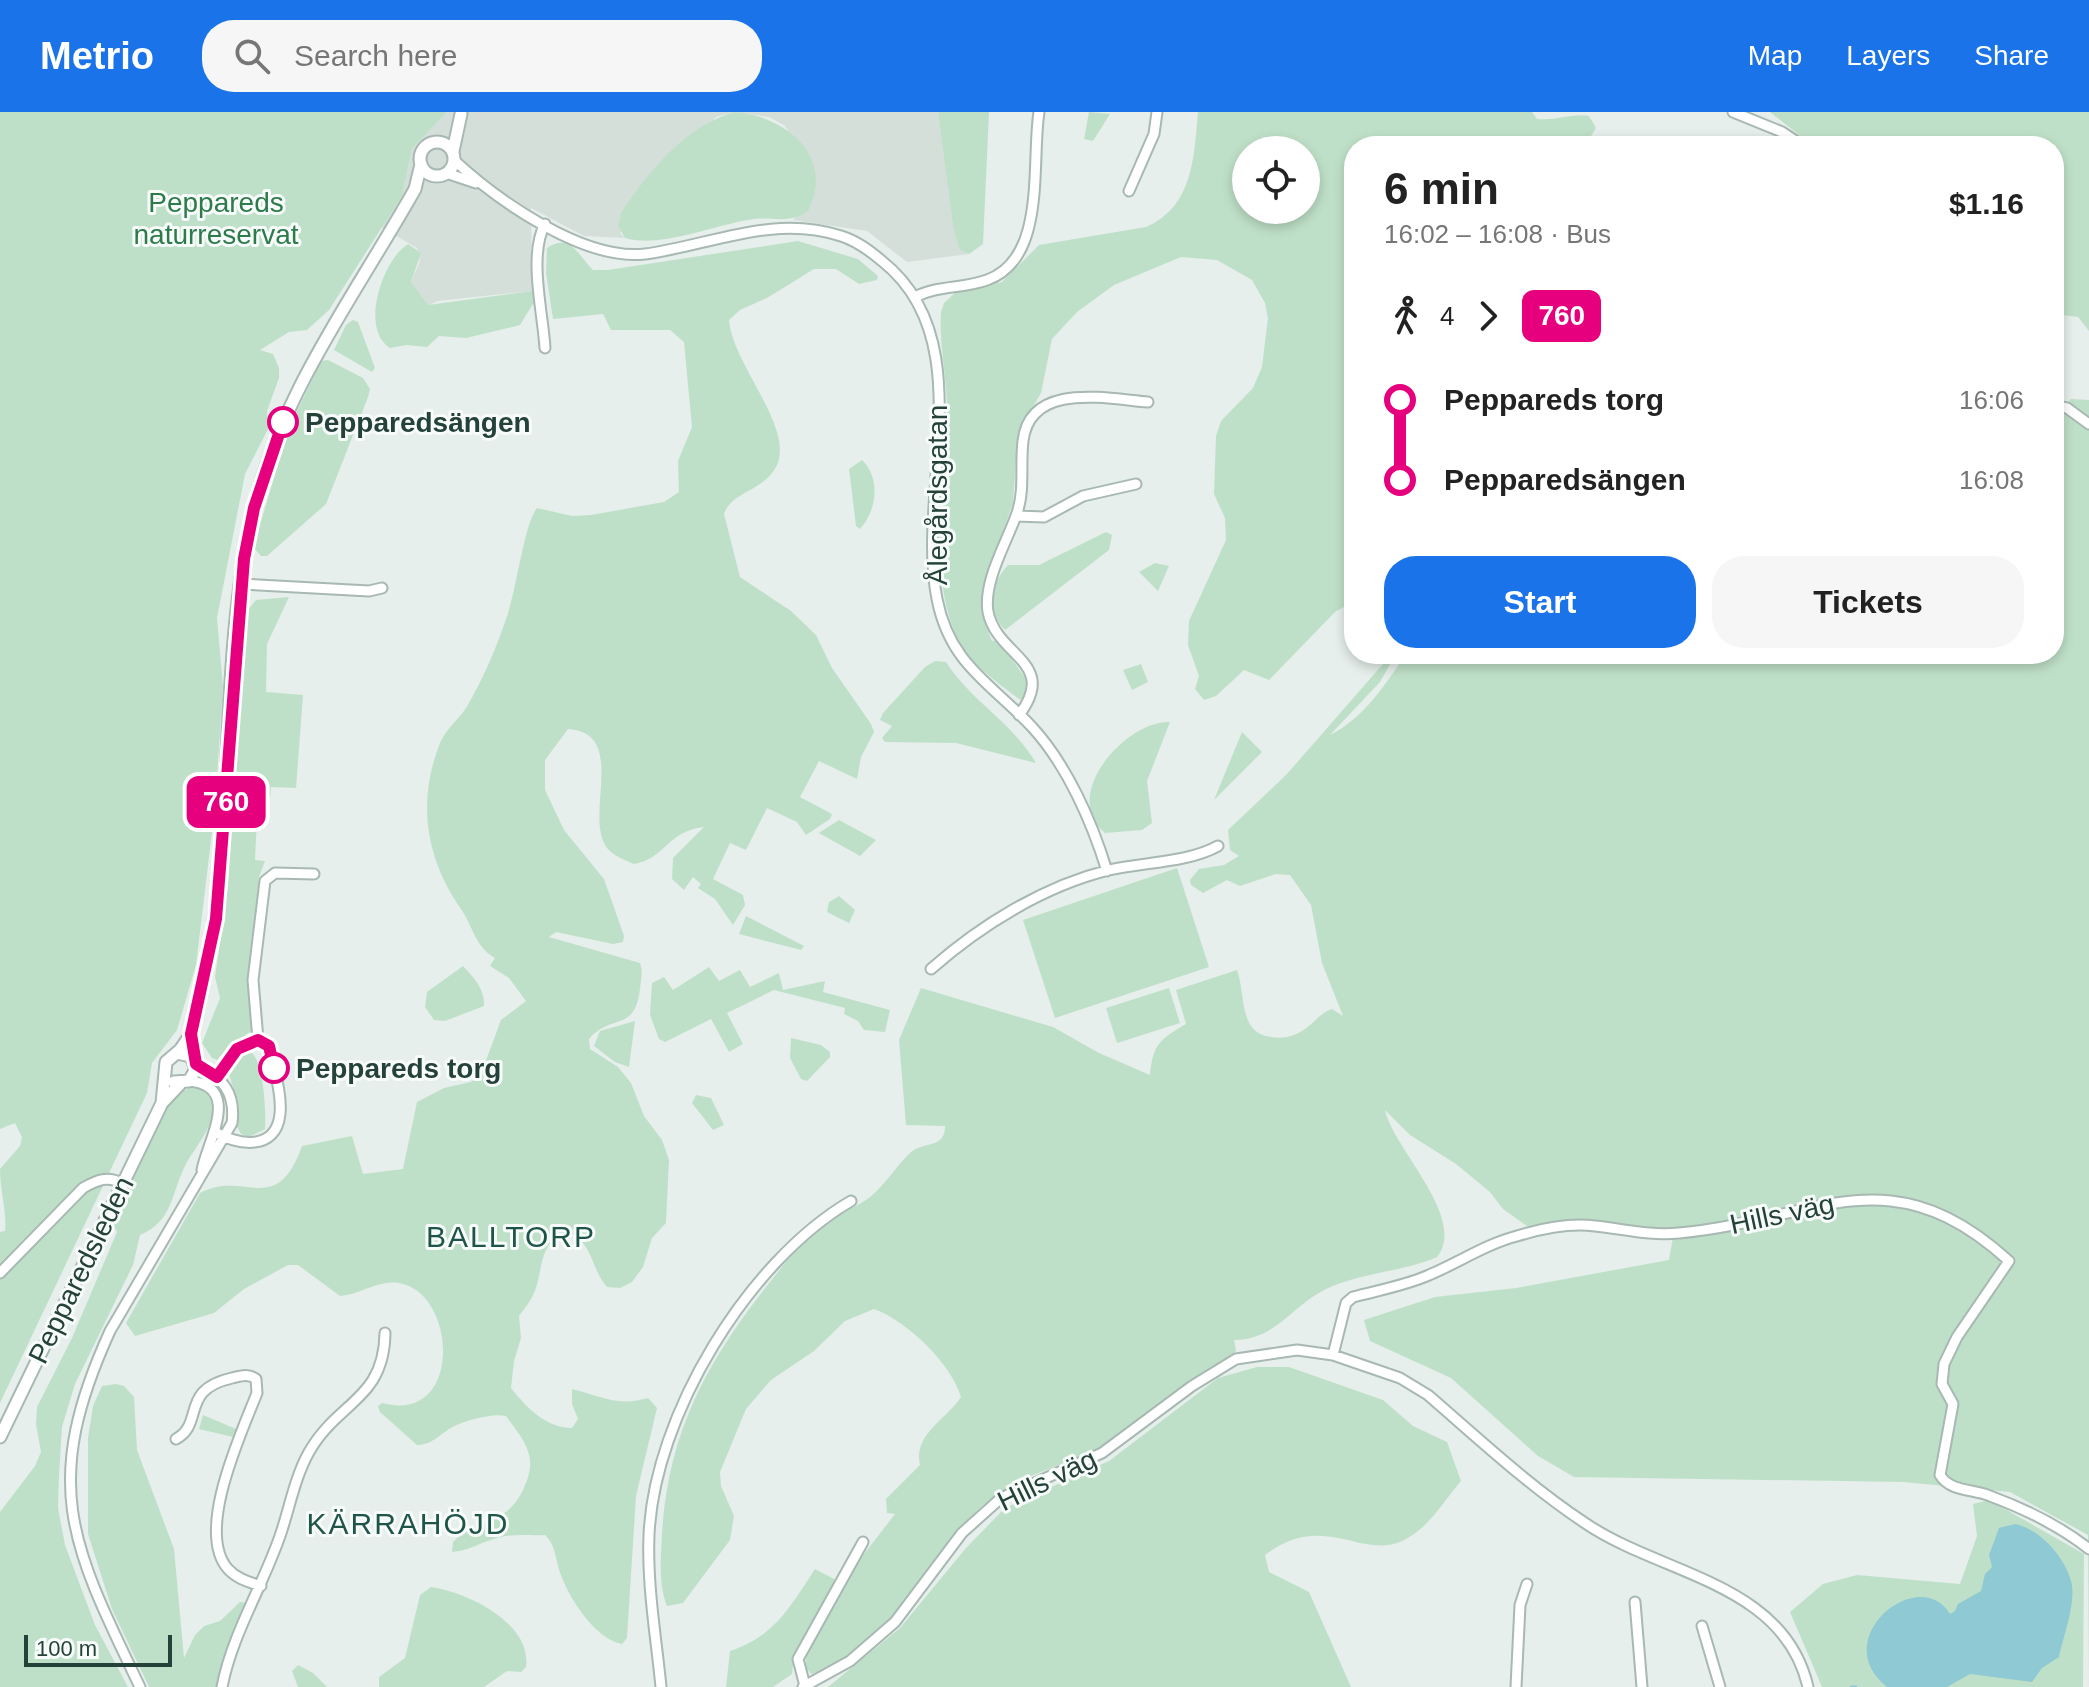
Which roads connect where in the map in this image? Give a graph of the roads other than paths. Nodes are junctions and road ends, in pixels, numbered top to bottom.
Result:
1 (1039, 112) edge
2 (1157, 112) edge
3 (1733, 112) edge
4 (461, 113) edge
5 (1788, 136) edge
6 (439, 142) junction
7 (454, 156) junction
8 (421, 164) junction
9 (446, 173) junction
10 (433, 176) junction
11 (483, 185) junction
12 (415, 189) junction
13 (1129, 191) dead end
14 (545, 224) junction
15 (915, 297) junction
16 (545, 348) dead end
17 (1148, 402) dead end
18 (2064, 407) edge
19 (2089, 424) edge
20 (1136, 484) dead end
21 (1016, 516) junction
22 (241, 584) junction
23 (382, 588) dead end
24 (1019, 715) junction
25 (1218, 846) dead end
26 (1107, 871) junction
27 (314, 874) dead end
28 (931, 969) dead end
29 (191, 1034) junction
30 (177, 1053) junction
31 (195, 1062) junction
32 (165, 1070) junction
33 (185, 1082) junction
34 (162, 1103) junction
35 (215, 1132) junction
36 (225, 1138) junction
37 (202, 1170) junction
38 (123, 1184) junction
39 (851, 1201) dead end
40 (0, 1273) edge
41 (385, 1333) dead end
42 (1333, 1355) junction
43 (0, 1437) edge
44 (176, 1439) dead end
45 (863, 1542) dead end
46 (2089, 1549) edge
47 (1527, 1584) dead end
48 (261, 1586) junction
49 (1635, 1602) dead end
50 (1702, 1626) dead end
51 (804, 1686) edge
52 (140, 1687) edge
53 (222, 1687) edge
54 (661, 1687) edge
55 (1516, 1687) edge
56 (1642, 1687) edge
57 (1720, 1687) edge
58 (1808, 1687) edge

1 - 15 street
2 - 13 street
3 - 5 street
4 - 6 street
4 - 7 street
6 - 7 street
6 - 8 street
7 - 9 street
7 - 11 street, Ålegårdsgatan
8 - 10 street
8 - 12 street
9 - 10 street
9 - 11 street, Ålegårdsgatan
10 - 12 street
11 - 14 street, Ålegårdsgatan
12 - 22 street
14 - 15 street, Ålegårdsgatan
14 - 16 street
15 - 24 street, Ålegårdsgatan
17 - 21 street, Ålegårdsgatan
18 - 19 street
20 - 21 street
21 - 24 street, Ålegårdsgatan
22 - 23 street
22 - 29 street
24 - 26 street, Ålegårdsgatan
25 - 26 street
26 - 28 street
27 - 36 street
29 - 30 street
29 - 31 street
30 - 31 street
30 - 32 street
31 - 33 street
31 - 36 street
32 - 33 street
32 - 34 street, Pepparedsleden
33 - 34 street, Pepparedsleden
33 - 35 street
34 - 38 street, Pepparedsleden
35 - 36 street
35 - 37 street
36 - 37 street
37 - 52 street
38 - 40 street
38 - 43 street, Pepparedsleden
39 - 54 street
41 - 48 street
42 - 46 street, Hills väg
42 - 51 street, Hills väg
42 - 58 street, Hills väg
44 - 48 street
45 - 51 street
47 - 55 street
48 - 53 street
49 - 56 street
50 - 57 street

